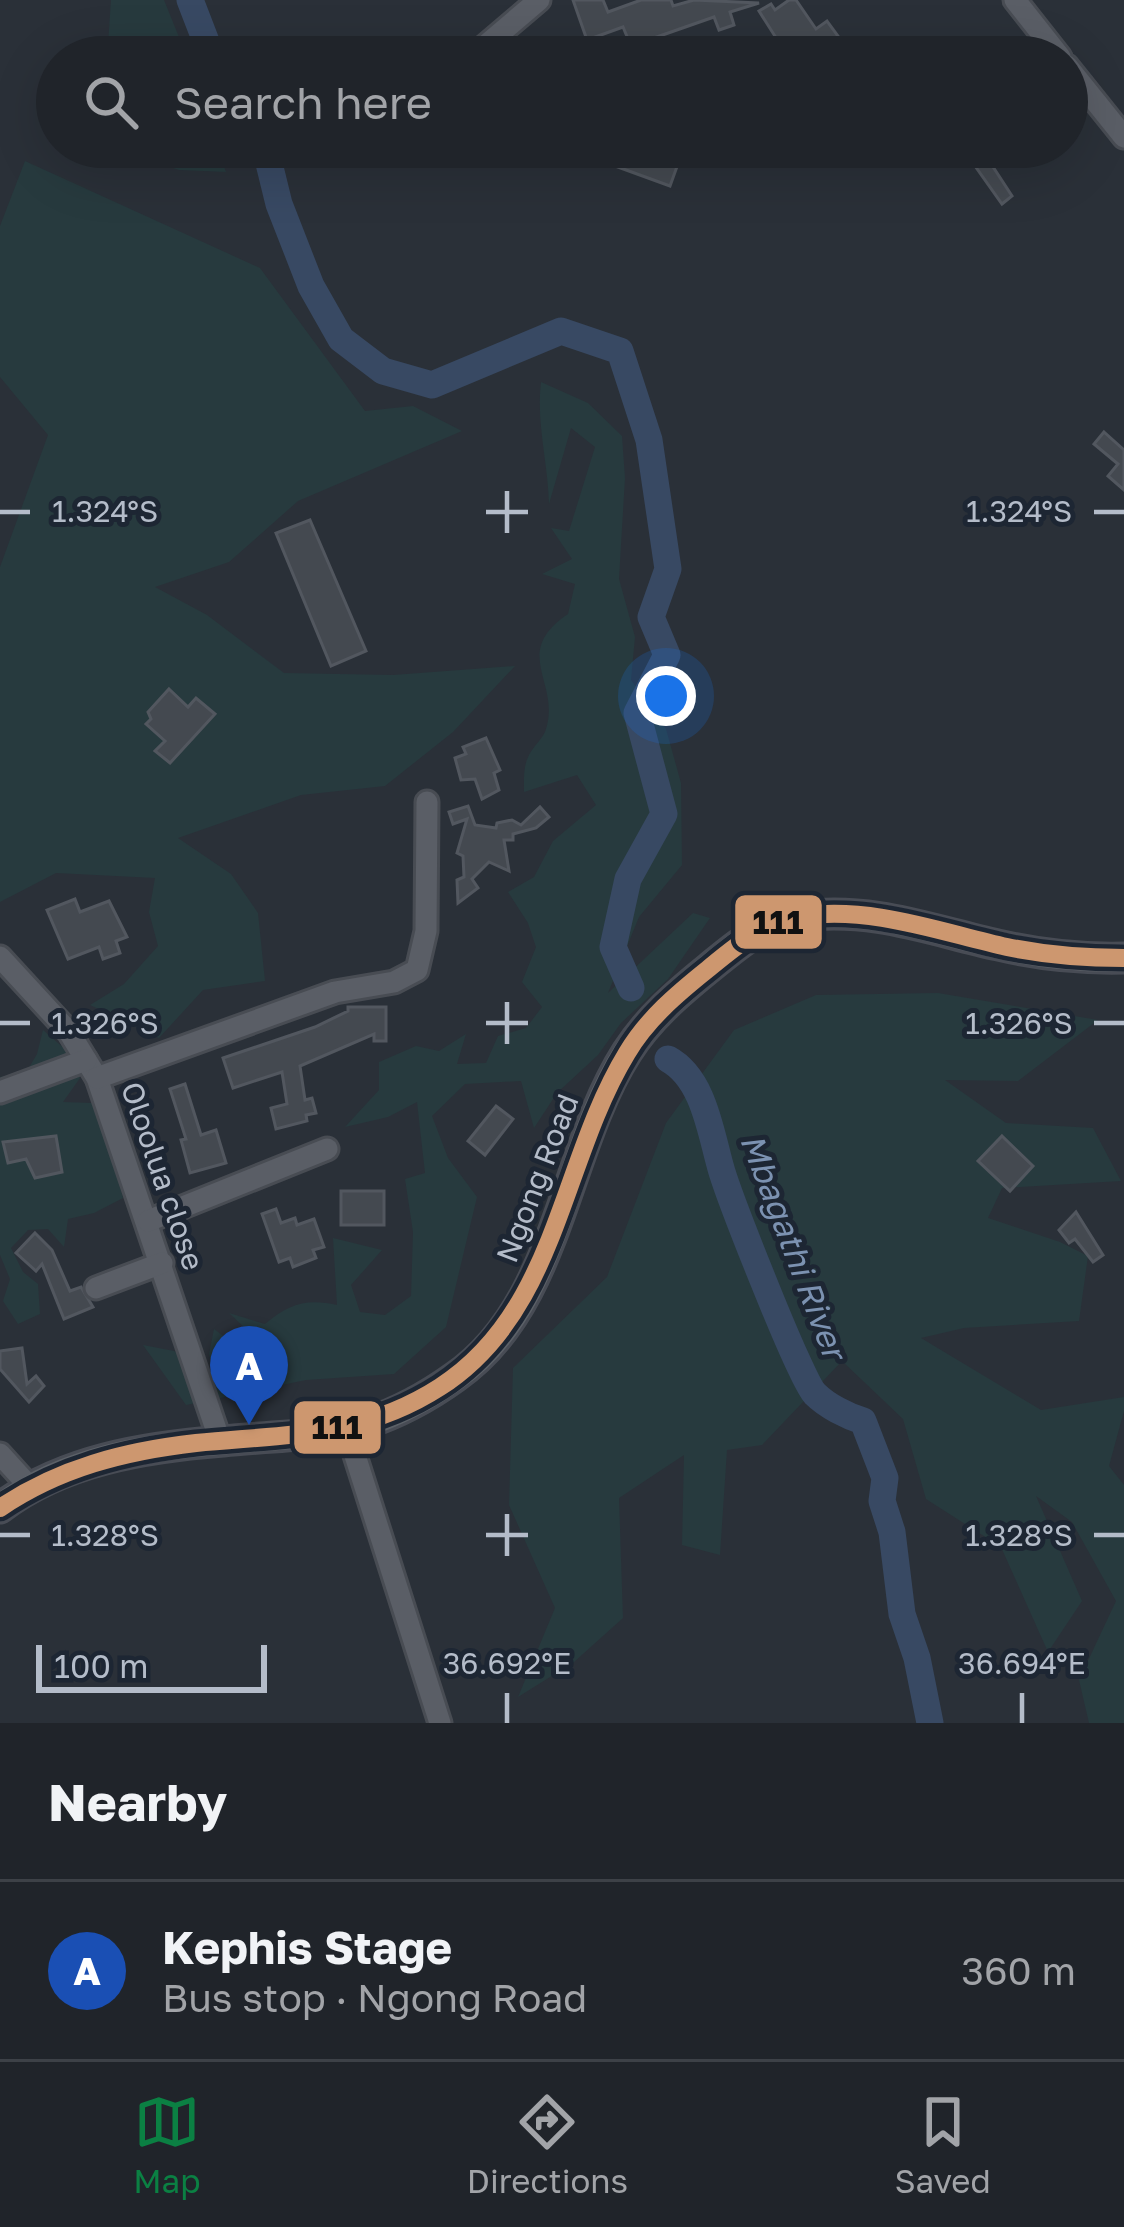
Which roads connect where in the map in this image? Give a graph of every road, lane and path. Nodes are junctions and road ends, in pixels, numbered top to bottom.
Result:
1 (539, 0) edge
2 (1015, 0) edge
3 (497, 36) edge
4 (1043, 36) edge
5 (1088, 92) edge
6 (1124, 137) edge
7 (428, 802) dead end
8 (0, 957) edge
9 (1124, 958) edge
10 (92, 1069) junction
11 (0, 1092) edge
12 (327, 1149) dead end
13 (148, 1221) junction
14 (162, 1263) junction
15 (96, 1288) dead end
16 (346, 1427) junction
17 (220, 1441) junction
18 (0, 1454) edge
19 (29, 1486) junction
20 (0, 1508) edge
21 (440, 1723) edge

1 - 3 street
2 - 4 street
5 - 6 street
7 - 10 street
8 - 10 street, Oloolua close
9 - 16 main road, Ngong Road
10 - 11 street
10 - 13 street, Oloolua close
12 - 13 street
13 - 14 street, Oloolua close
14 - 15 street
14 - 17 street, Oloolua close
16 - 17 main road, Ngong Road
16 - 21 street
17 - 19 main road, Ngong Road
18 - 19 street
19 - 20 main road, Ngong Road

